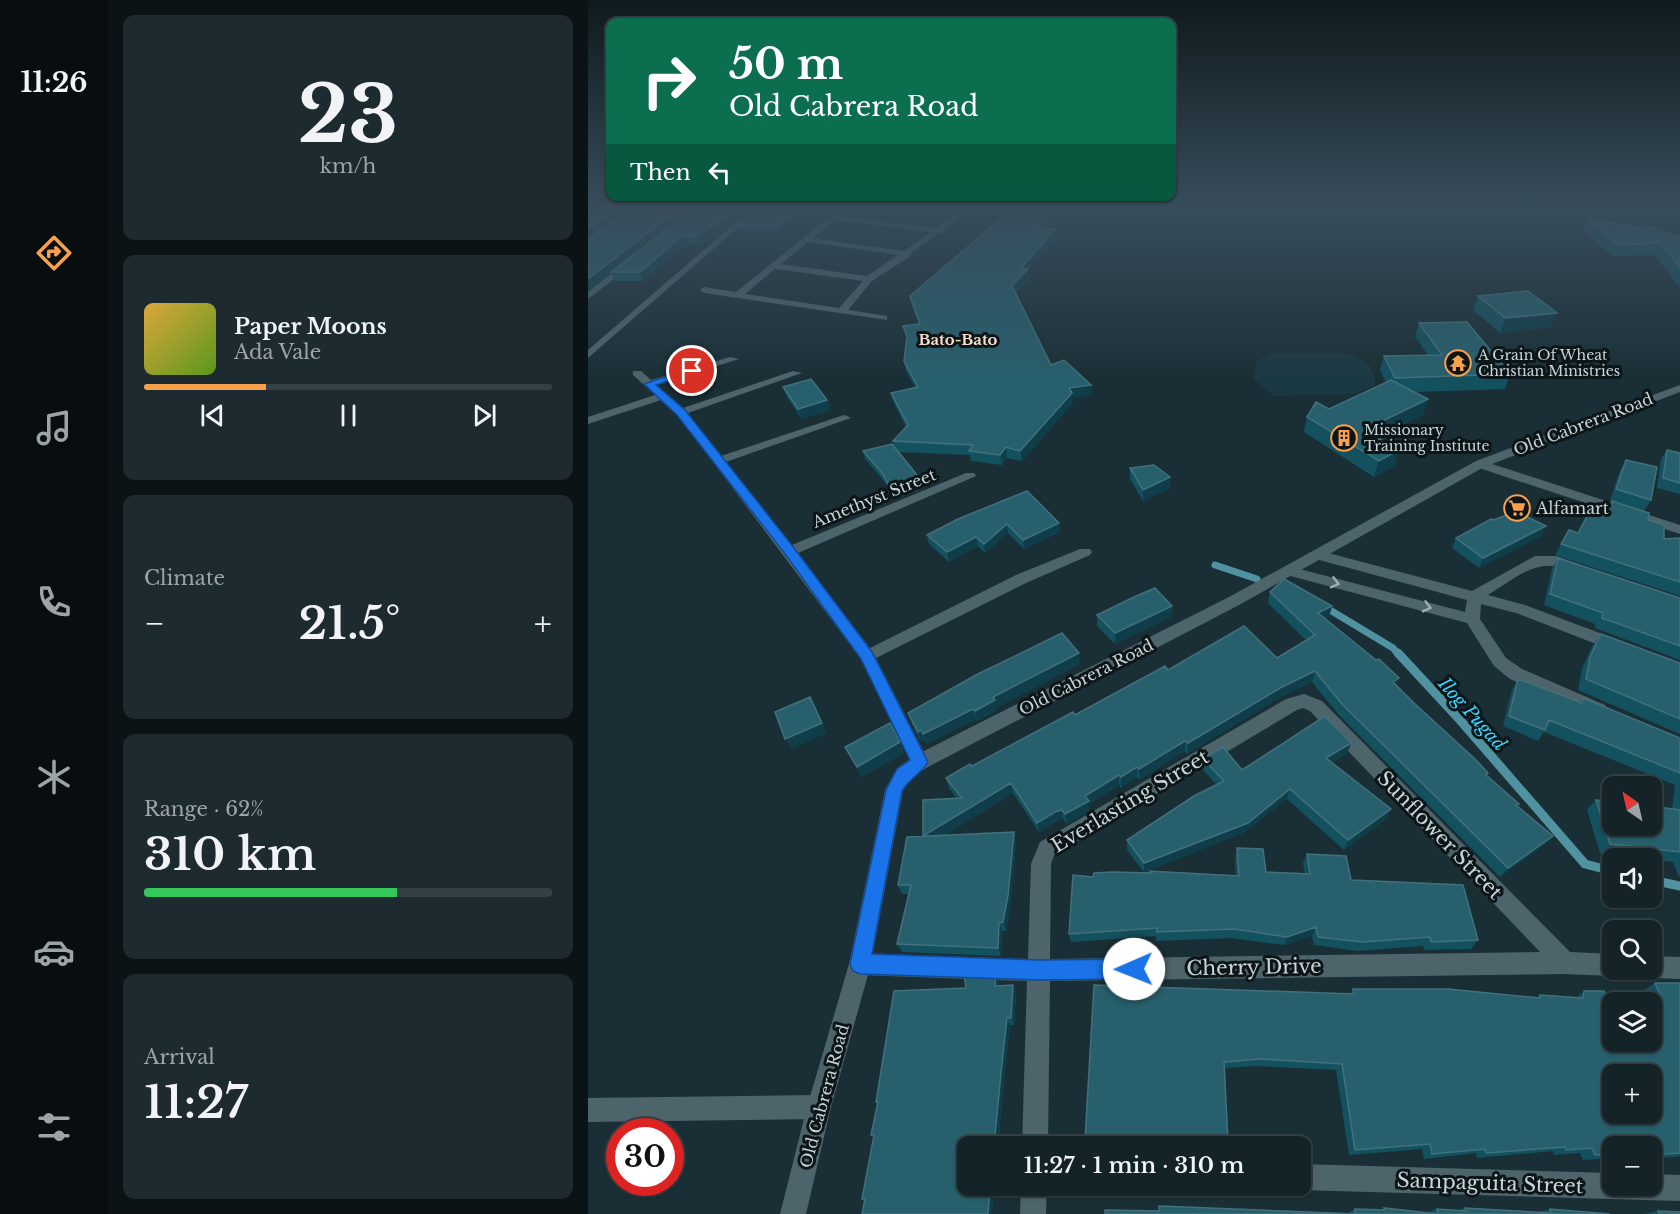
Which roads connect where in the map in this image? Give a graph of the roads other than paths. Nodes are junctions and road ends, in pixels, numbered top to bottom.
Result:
1 (625, 267) edge
2 (689, 267) edge
3 (775, 267) edge
4 (781, 267) edge
5 (888, 267) edge
6 (869, 279) junction
7 (704, 290) dead end
8 (738, 295) junction
9 (588, 296) edge
10 (842, 311) junction
11 (884, 318) dead end
12 (588, 355) edge
13 (734, 359) dead end
14 (637, 373) dead end
15 (797, 373) dead end
16 (649, 384) junction
17 (1680, 388) edge
18 (662, 396) junction
19 (681, 412) junction
20 (844, 418) dead end
21 (588, 421) edge
22 (718, 461) junction
23 (1480, 465) junction
24 (970, 476) dead end
25 (1680, 530) edge
26 (789, 551) junction
27 (1085, 552) dead end
28 (1317, 555) junction
29 (1288, 571) junction
30 (1590, 572) edge
31 (1475, 596) junction
32 (1472, 619) junction
33 (1626, 649) edge
34 (867, 656) junction
35 (1316, 706) joint
36 (1616, 717) edge
37 (920, 762) junction
38 (1565, 963) junction
39 (860, 964) junction
40 (1602, 965) edge
41 (1662, 967) edge
42 (1680, 968) edge
43 (1038, 970) junction
44 (819, 1107) junction
45 (588, 1110) edge
46 (1035, 1136) edge
47 (1311, 1177) edge
48 (1680, 1188) edge
49 (1034, 1196) edge
50 (793, 1214) edge
51 (1033, 1214) edge

1 - 9 street
2 - 12 street
3 - 8 street
4 - 6 street
5 - 6 street
6 - 10 street
7 - 8 street
8 - 10 street
10 - 11 street
13 - 16 street
14 - 16 street
15 - 19 street
16 - 18 street
17 - 23 street, Old Cabrera Road
18 - 19 street
18 - 21 street
19 - 22 street
20 - 22 street
22 - 26 street
23 - 25 street
23 - 28 street, Old Cabrera Road
24 - 26 street, Amethyst Street
26 - 34 street
27 - 34 street
28 - 29 street, Old Cabrera Road
28 - 31 street
29 -> 32 street
29 - 37 street, Old Cabrera Road
30 - 31 street
31 - 32 street
31 - 33 street
32 - 36 street
34 - 37 street
35 - 38 street, Sunflower Street
35 - 43 street, Everlasting Street
37 - 39 street, Old Cabrera Road
38 - 40 street, Cherry Drive
38 - 43 street, Cherry Drive
39 - 43 street, Cherry Drive
39 - 44 street, Old Cabrera Road
41 - 42 street
43 - 46 street, Everlasting Street
44 - 45 street
44 - 50 street, Old Cabrera Road
47 - 48 street, Sampaguita Street
49 - 51 street

